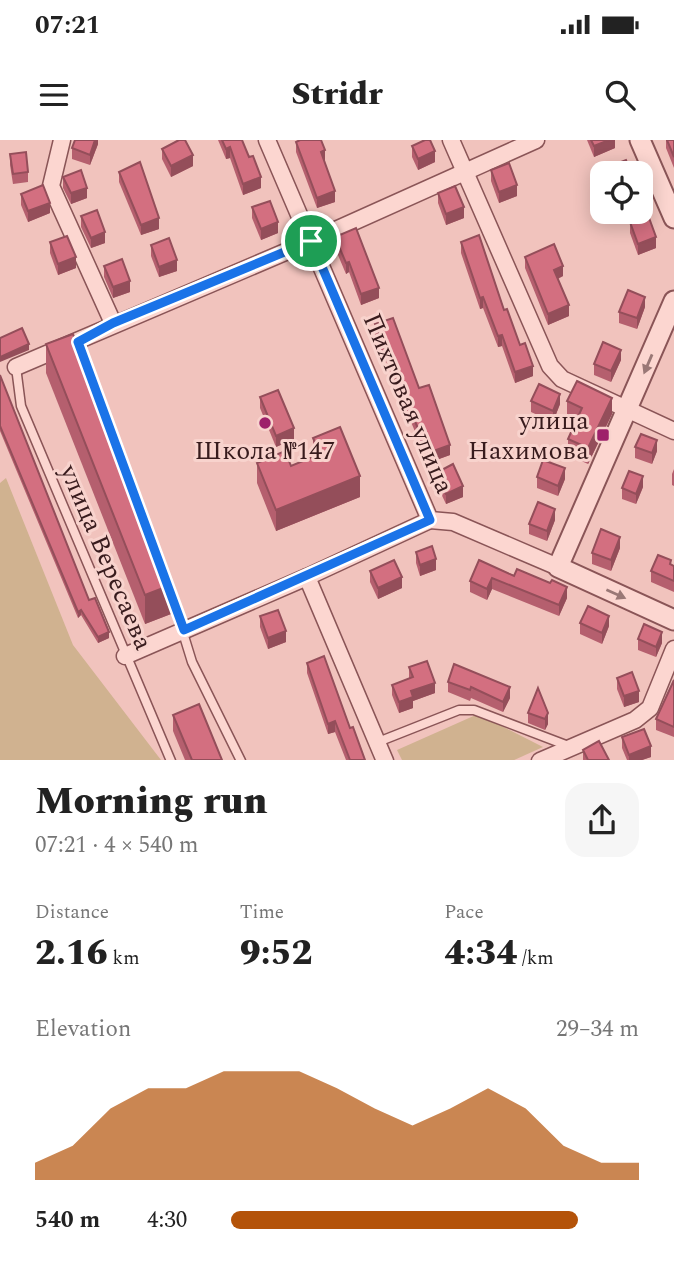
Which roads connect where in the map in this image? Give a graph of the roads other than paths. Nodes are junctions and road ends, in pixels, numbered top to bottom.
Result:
1 (62, 140) edge
2 (267, 140) edge
3 (452, 140) edge
4 (536, 140) edge
5 (640, 140) edge
6 (465, 172) junction
7 (674, 218) edge
8 (311, 241) junction
9 (674, 301) edge
10 (113, 323) junction
11 (78, 342) junction
12 (16, 367) joint
13 (628, 411) junction
14 (674, 431) edge
15 (112, 434) edge
16 (430, 520) junction
17 (558, 567) junction
18 (307, 577) junction
19 (165, 578) edge
20 (674, 620) edge
21 (184, 630) junction
22 (674, 649) edge
23 (125, 656) junction
24 (378, 742) junction
25 (571, 747) junction
26 (171, 760) edge
27 (241, 760) edge
28 (385, 760) edge
29 (542, 760) edge

1 - 10 street
2 - 8 street, Пихтовая улица
3 - 6 street
4 - 6 street
5 - 7 street
6 - 8 street
6 - 13 street
8 - 10 street
8 - 16 street, Пихтовая улица
9 -> 13 street
10 - 11 street
11 - 12 street
11 - 15 lane
12 - 23 lane, улица Вересаева
13 - 14 street
13 - 17 street
16 - 17 street, Пихтовая улица
16 - 18 street
17 -> 20 street, Пихтовая улица
18 - 21 street
18 - 24 street
19 - 21 lane
21 - 23 street
21 - 27 lane
22 - 25 street
23 - 26 lane, улица Вересаева
24 - 25 lane
24 - 28 street
25 - 29 street

